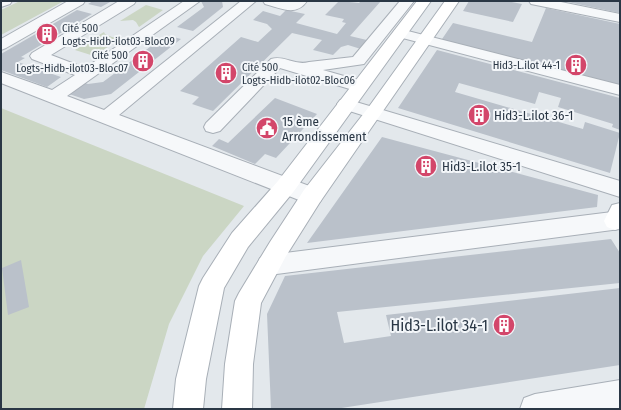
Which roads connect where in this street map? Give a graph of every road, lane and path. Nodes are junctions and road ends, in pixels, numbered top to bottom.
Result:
1 (5, 1) edge
2 (78, 1) edge
3 (129, 1) edge
4 (170, 1) edge
5 (247, 1) edge
6 (270, 1) edge
7 (300, 1) edge
8 (406, 1) edge
9 (424, 1) edge
10 (452, 1) edge
11 (536, 1) edge
12 (1, 3) edge
13 (190, 3) edge
14 (620, 18) edge
15 (400, 33) junction
16 (425, 40) junction
17 (1, 45) edge
18 (297, 68) junction
19 (87, 74) junction
20 (1, 77) edge
21 (359, 86) junction
22 (620, 90) edge
23 (54, 97) junction
24 (346, 104) junction
25 (374, 112) junction
26 (106, 117) junction
27 (213, 127) dead end
28 (286, 186) junction
29 (620, 189) edge
30 (312, 196) junction
31 (619, 220) edge
32 (268, 265) junction
33 (620, 395) edge
34 (188, 409) edge
35 (237, 409) edge
36 (535, 409) edge

1 - 12 street
2 - 17 street
3 - 19 street
4 - 13 street
5 - 26 street
6 - 7 street
8 - 18 street
9 - 15 street
10 - 16 street
11 - 14 street
13 - 19 street
15 - 16 street
15 - 21 street
16 - 22 street
16 - 25 street
18 - 21 street
18 - 27 street
19 - 23 street
20 - 23 street
21 - 24 street
23 - 26 street
24 - 25 street
24 - 28 street
25 - 29 street
25 - 30 street
26 - 28 street
28 - 30 street
28 - 34 street
30 - 32 street
31 - 32 street
32 - 35 street
33 - 36 street

